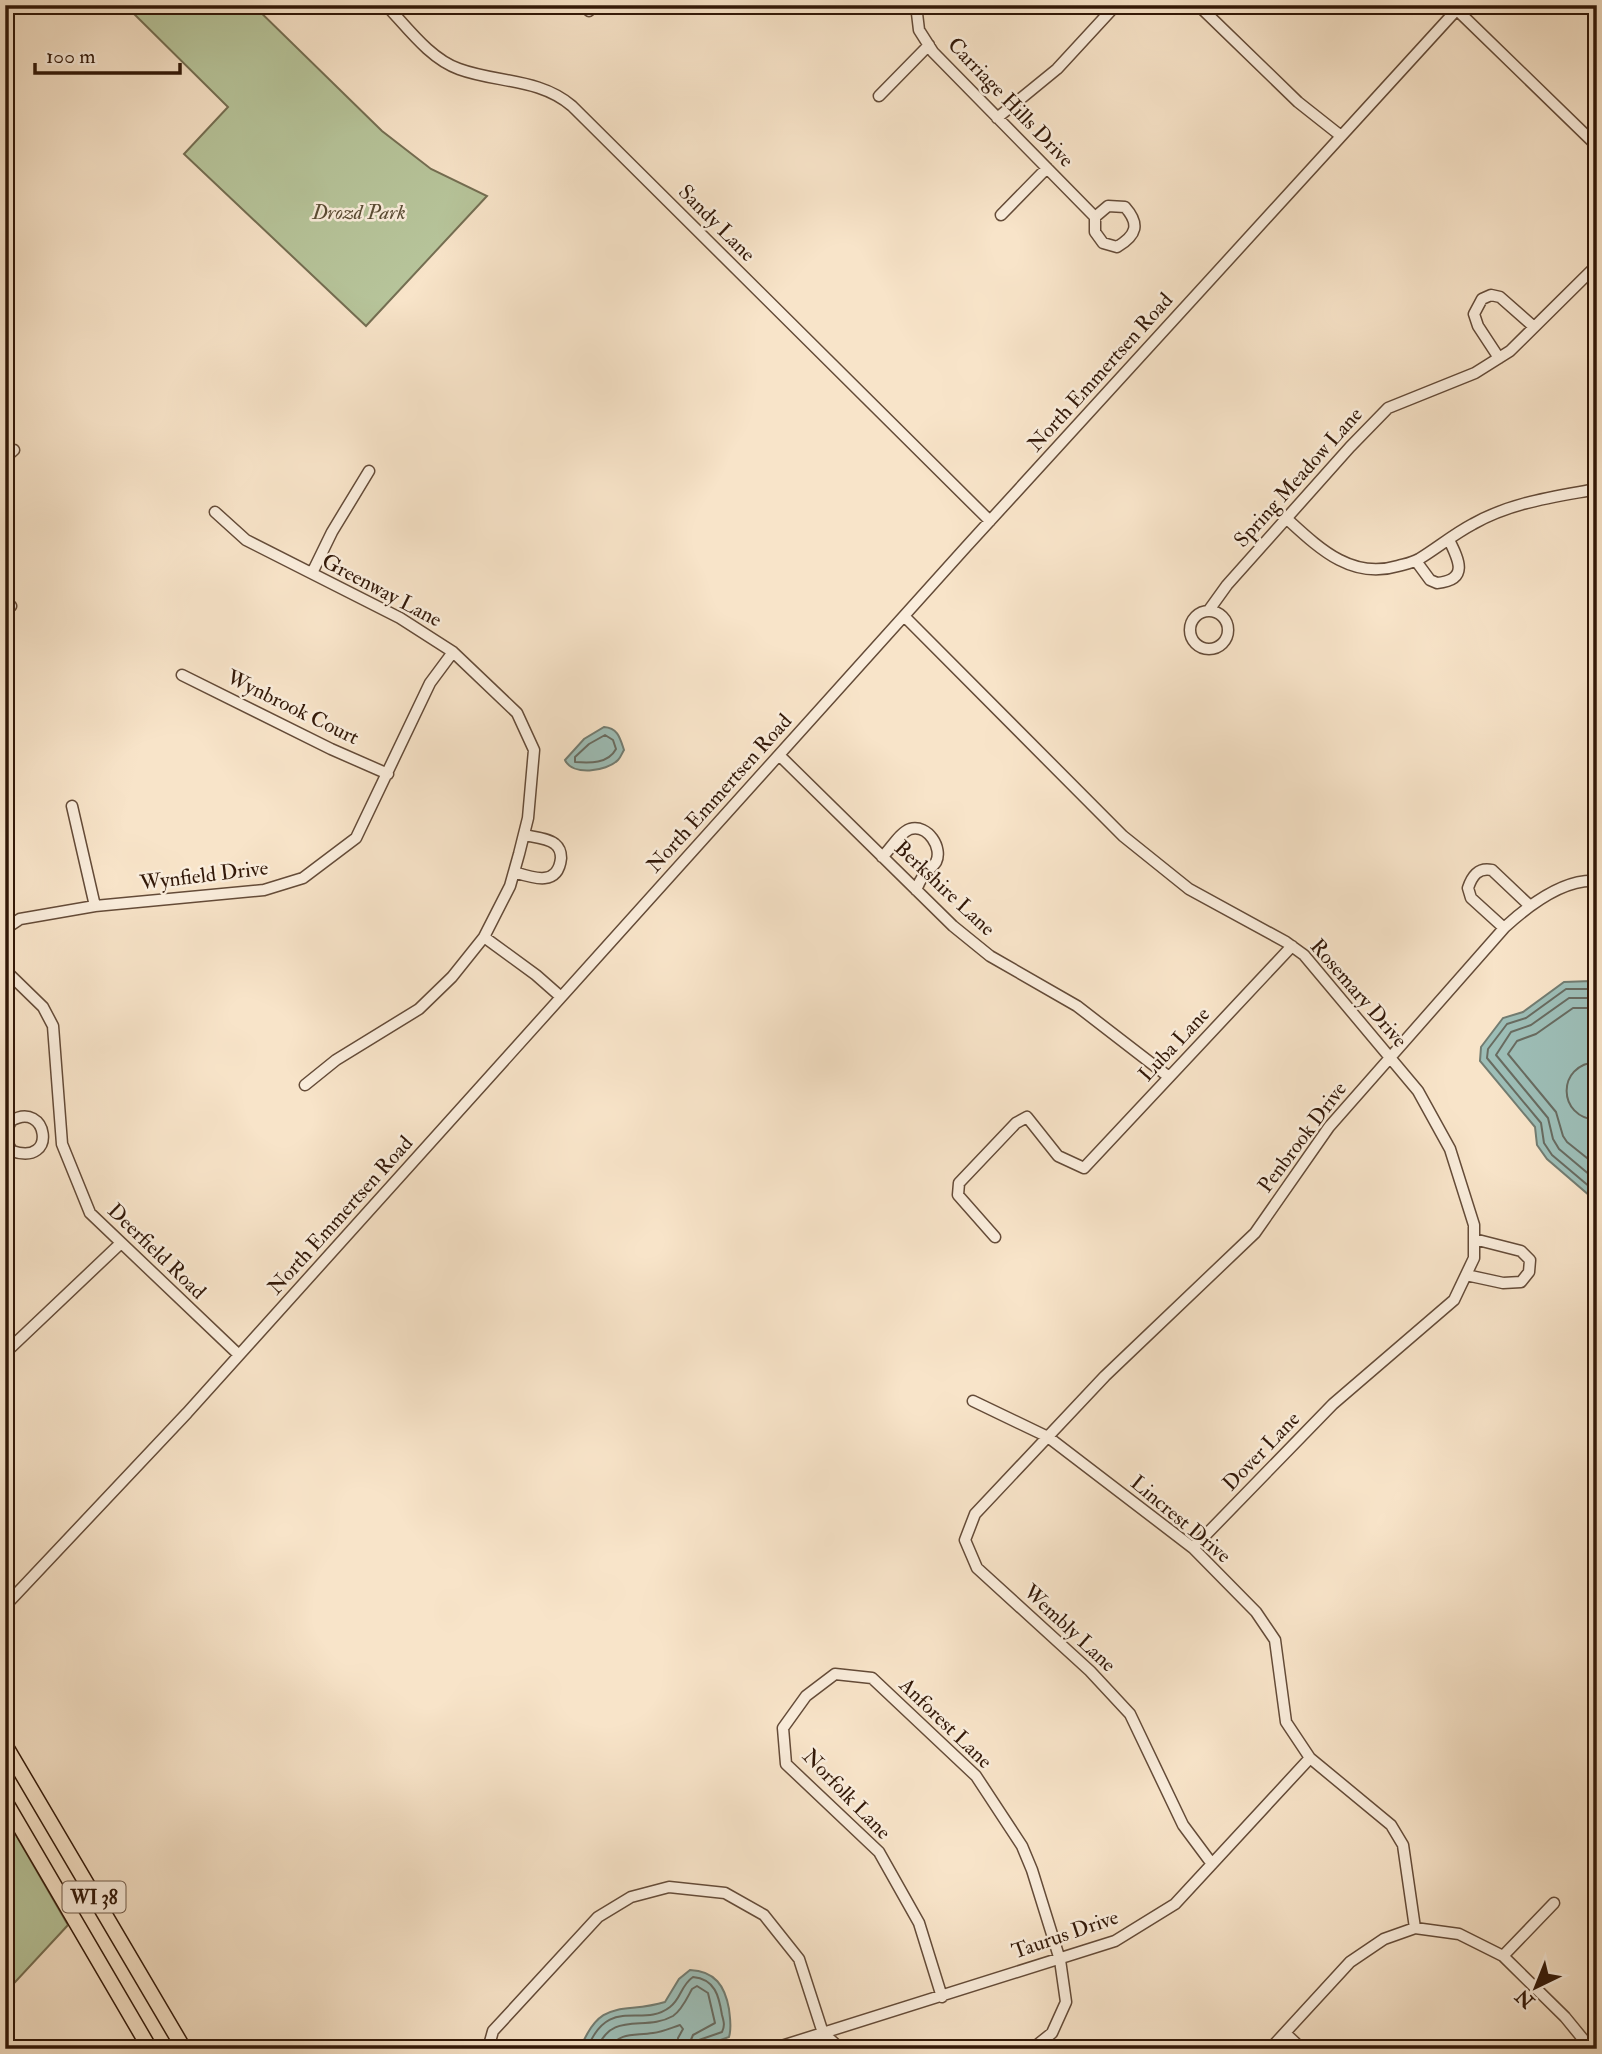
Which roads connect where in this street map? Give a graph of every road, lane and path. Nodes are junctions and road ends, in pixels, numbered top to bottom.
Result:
1 (386, 5) edge
2 (916, 5) edge
3 (1116, 5) edge
4 (1198, 5) edge
5 (1459, 7) edge
6 (929, 46) junction
7 (878, 96) dead end
8 (996, 118) junction
9 (1341, 136) junction
10 (1597, 146) edge
11 (1047, 168) junction
12 (1001, 215) dead end
13 (1095, 217) dead end
14 (1597, 265) edge
15 (1534, 327) junction
16 (1499, 358) junction
17 (369, 471) dead end
18 (1597, 489) edge
19 (215, 512) dead end
20 (1286, 518) junction
21 (990, 521) junction
22 (1449, 540) junction
23 (1416, 561) junction
24 (312, 573) junction
25 (1209, 610) dead end
26 (904, 617) junction
27 (453, 652) junction
28 (182, 675) dead end
29 (779, 755) junction
30 (388, 774) junction
31 (72, 806) dead end
32 (524, 835) junction
33 (882, 857) junction
34 (514, 873) junction
35 (1597, 881) edge
36 (916, 890) junction
37 (1529, 905) junction
38 (95, 906) junction
39 (1504, 928) junction
40 (5, 929) edge
41 (484, 937) junction
42 (1292, 946) junction
43 (5, 970) edge
44 (561, 998) junction
45 (1390, 1057) junction
46 (1169, 1077) junction
47 (305, 1085) dead end
48 (61, 1133) junction
49 (5, 1134) edge
50 (44, 1136) junction
51 (5, 1139) edge
52 (995, 1237) dead end
53 (1474, 1239) junction
54 (121, 1243) junction
55 (1466, 1275) junction
56 (5, 1353) edge
57 (239, 1355) junction
58 (1358, 1383) joint
59 (973, 1401) dead end
60 (1048, 1437) junction
61 (1193, 1548) junction
62 (5, 1605) edge
63 (806, 1696) joint
64 (5, 1745) edge
65 (1310, 1758) junction
66 (5, 1801) edge
67 (1212, 1864) junction
68 (1554, 1903) dead end
69 (1415, 1928) junction
70 (1503, 1956) junction
71 (1060, 1960) junction
72 (942, 1997) junction
73 (823, 2033) junction
74 (1285, 2033) junction
75 (150, 2049) edge
76 (184, 2049) edge
77 (488, 2049) edge
78 (772, 2049) edge
79 (841, 2049) edge
80 (1032, 2049) edge
81 (1270, 2049) edge
82 (1302, 2049) edge
83 (1586, 2049) edge

1 - 21 street, Sandy Lane
2 - 6 street, Carriage Hills Drive
3 - 8 street
4 - 9 street
5 - 9 street, North Emmertsen Road
5 - 10 street
6 - 7 street
6 - 8 street, Carriage Hills Drive
8 - 11 street, Carriage Hills Drive
9 - 21 street, North Emmertsen Road
11 - 12 street
11 - 13 street, Carriage Hills Drive
14 - 15 street, Spring Meadow Lane
15 - 16 street, Spring Meadow Lane
15 - 16 street
16 - 20 street, Spring Meadow Lane
17 - 24 street
18 - 22 street
19 - 24 street, Greenway Lane
20 - 23 street
20 - 25 street, Spring Meadow Lane
21 - 26 street, North Emmertsen Road
22 - 23 street
22 - 23 street
24 - 27 street, Greenway Lane
26 - 29 street, North Emmertsen Road
26 - 42 street, Rosemary Drive
27 - 30 street, Wynfield Drive
27 - 32 street, Greenway Lane
28 - 30 street, Wynbrook Court
29 - 33 street, Berkshire Lane
29 - 44 street, North Emmertsen Road
30 - 38 street, Wynfield Drive
31 - 38 street
32 - 34 street
32 - 34 street
33 - 36 street, Berkshire Lane
33 - 36 street
34 - 41 street
35 - 37 street, Penbrook Drive
36 - 46 street, Berkshire Lane
37 - 39 street, Penbrook Drive
37 - 39 street
38 - 40 street, Wynfield Drive
39 - 45 street, Penbrook Drive
41 - 44 street
41 - 47 street
42 - 45 street, Rosemary Drive
42 - 46 street, Luba Lane
43 - 48 street, Deerfield Road
44 - 57 street, North Emmertsen Road
45 - 53 street, Rosemary Drive
45 - 60 street, Penbrook Drive
46 - 52 street, Luba Lane
48 - 50 street
48 - 54 street, Deerfield Road
49 - 50 street
50 - 51 street
53 - 55 street, Rosemary Drive
53 - 55 street
54 - 56 street
54 - 57 street, Deerfield Road
55 - 58 street, Rosemary Drive
57 - 62 street, North Emmertsen Road
58 - 61 street, Dover Lane
59 - 60 street, Lincrest Drive
60 - 61 street, Lincrest Drive
60 - 67 street, Wembly Lane
61 - 65 street, Lincrest Drive
63 - 71 street, Anforest Lane
63 - 72 street, Norfolk Lane
64 - 76 main road, WI 38
65 - 67 street, Taurus Drive
65 - 69 street, Lincrest Drive
66 - 75 main road, WI 38
67 - 71 street, Taurus Drive
68 - 70 street
69 - 70 street
69 - 74 street
70 - 83 street
71 - 72 street, Taurus Drive
71 - 80 street, Anforest Lane
72 - 73 street, Taurus Drive
73 - 77 street
73 - 78 street, Taurus Drive
73 - 79 street
74 - 81 street
74 - 82 street

